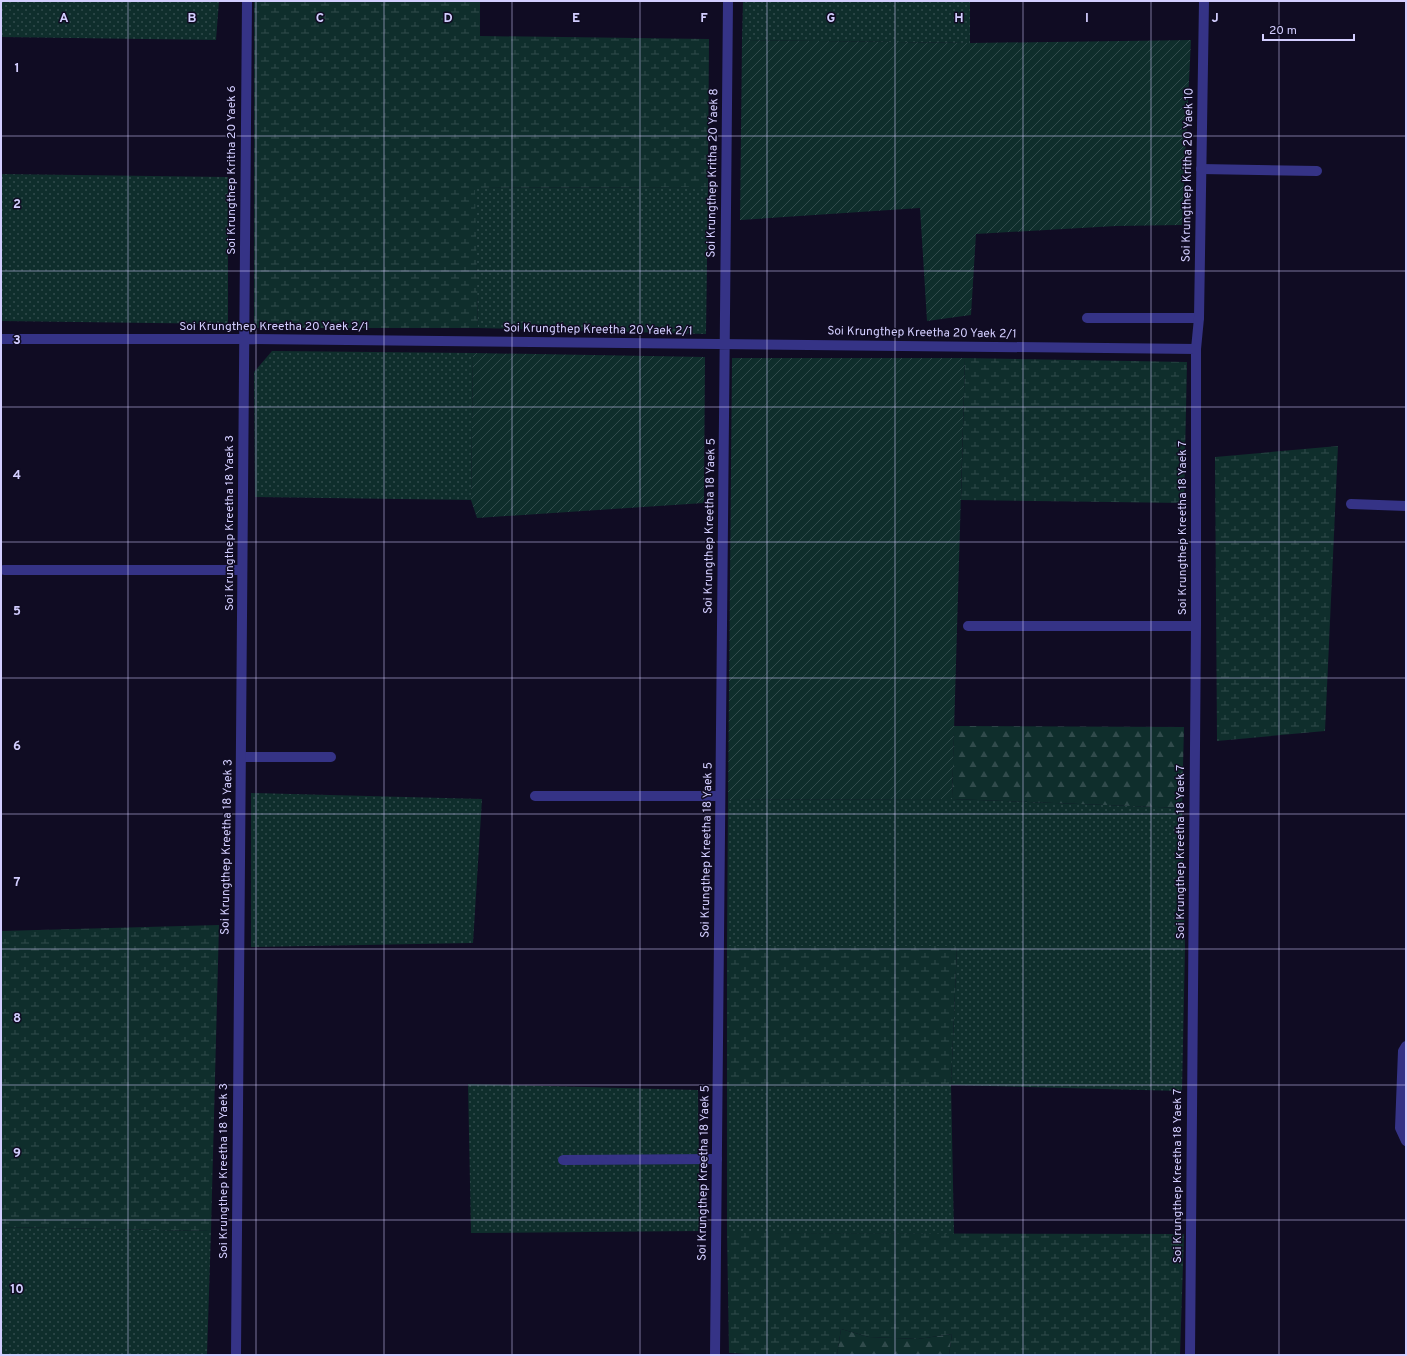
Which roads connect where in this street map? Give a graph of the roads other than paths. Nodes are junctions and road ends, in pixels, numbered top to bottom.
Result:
1 (246, 1) edge
2 (728, 1) edge
3 (1204, 1) edge
4 (1201, 170) junction
5 (1317, 171) dead end
6 (1087, 318) dead end
7 (1199, 318) junction
8 (1, 339) edge
9 (244, 339) junction
10 (724, 344) junction
11 (1196, 350) junction
12 (1351, 504) dead end
13 (1406, 506) edge
14 (4, 570) dead end
15 (242, 570) junction
16 (968, 626) dead end
17 (1196, 626) junction
18 (241, 757) junction
19 (331, 757) dead end
20 (535, 796) dead end
21 (720, 796) junction
22 (1406, 1046) edge
23 (1406, 1141) edge
24 (717, 1159) junction
25 (563, 1160) dead end
26 (236, 1355) edge
27 (715, 1355) edge
28 (1190, 1355) edge

1 - 9 street, Soi Krungthep Kritha 20 Yaek 6
2 - 10 street, Soi Krungthep Kritha 20 Yaek 8
3 - 4 street, Soi Krungthep Kritha 20 Yaek 10
4 - 5 street
4 - 7 street, Soi Krungthep Kritha 20 Yaek 10
6 - 7 street
7 - 11 street, Soi Krungthep Kritha 20 Yaek 10
8 - 9 street, Soi Krungthep Kreetha 20 Yaek 2/1
9 - 10 street, Soi Krungthep Kreetha 20 Yaek 2/1
9 - 15 street, Soi Krungthep Kreetha 18 Yaek 3
10 - 11 street, Soi Krungthep Kreetha 20 Yaek 2/1
10 - 21 street, Soi Krungthep Kreetha 18 Yaek 5
11 - 17 street, Soi Krungthep Kreetha 18 Yaek 7
12 - 13 street
14 - 15 street
15 - 18 street, Soi Krungthep Kreetha 18 Yaek 3
16 - 17 street
17 - 28 street, Soi Krungthep Kreetha 18 Yaek 7
18 - 19 street
18 - 26 street, Soi Krungthep Kreetha 18 Yaek 3
20 - 21 street
21 - 24 street, Soi Krungthep Kreetha 18 Yaek 5
22 - 23 street
24 - 25 street
24 - 27 street, Soi Krungthep Kreetha 18 Yaek 5

